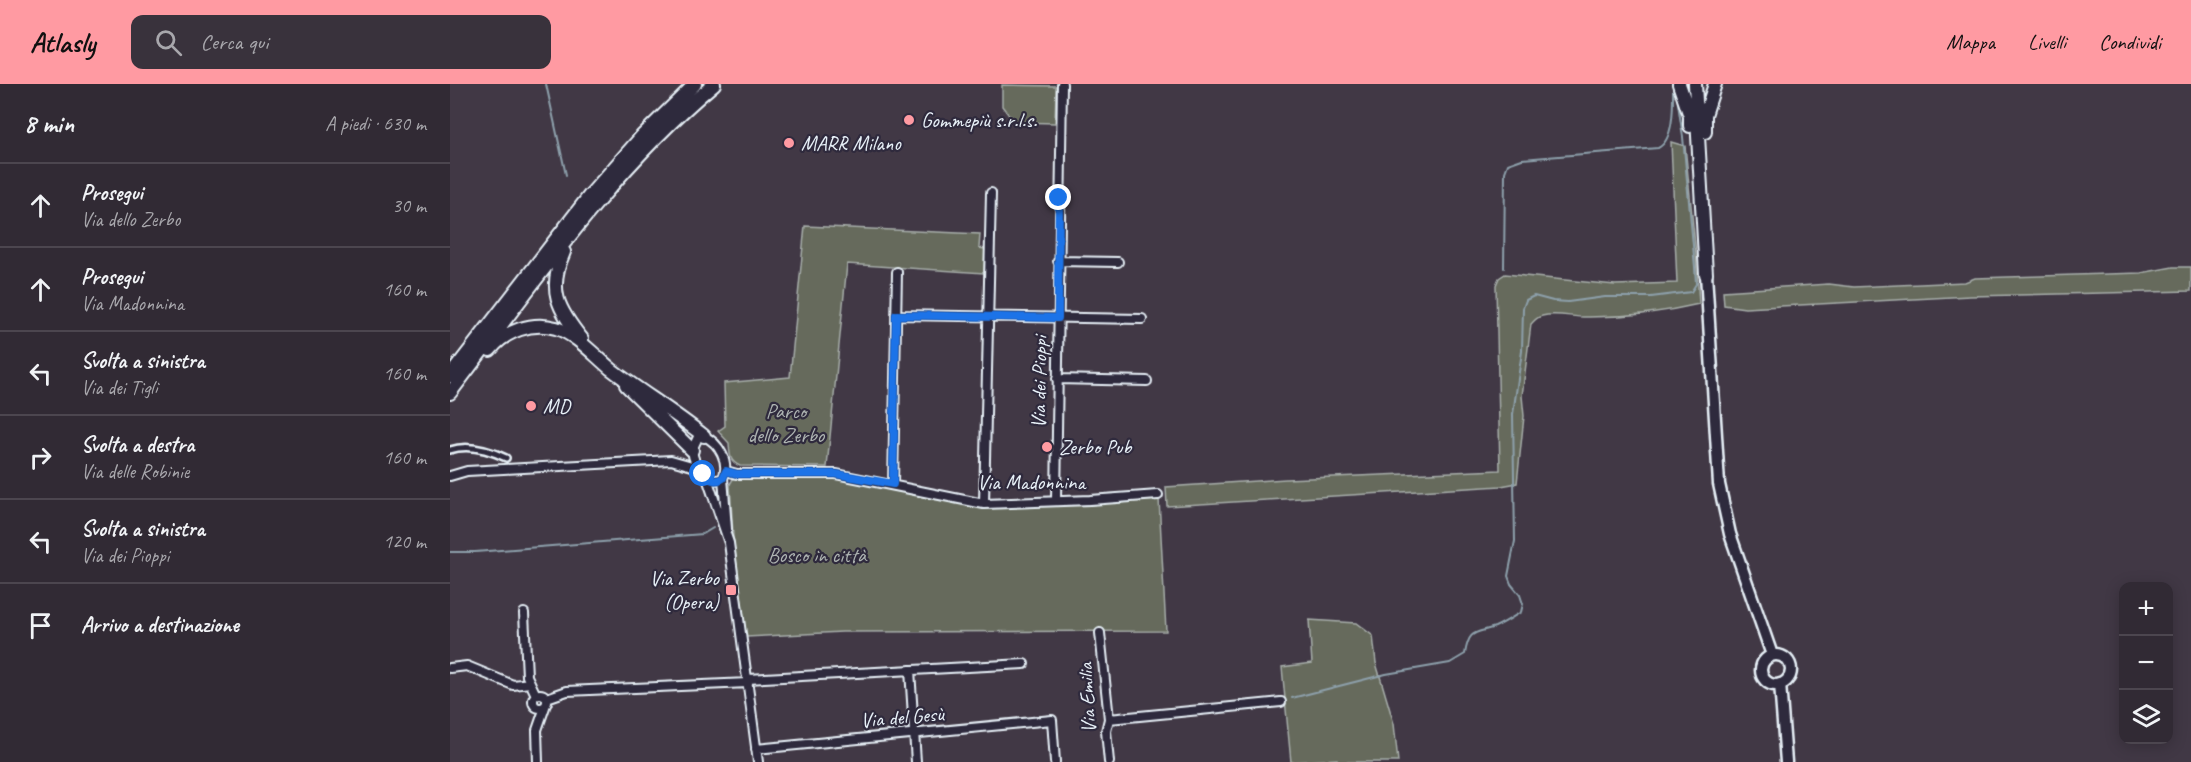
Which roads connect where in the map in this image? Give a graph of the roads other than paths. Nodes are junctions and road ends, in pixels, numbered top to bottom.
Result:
1 (695, 84) edge
2 (714, 84) edge
3 (1062, 84) edge
4 (1679, 84) edge
5 (1695, 84) edge
6 (1714, 84) edge
7 (619, 178) junction
8 (991, 193) dead end
9 (1704, 244) junction
10 (1058, 261) junction
11 (1118, 262) dead end
12 (897, 272) dead end
13 (1706, 274) joint
14 (896, 315) junction
15 (988, 315) junction
16 (1058, 318) junction
17 (1142, 319) dead end
18 (590, 350) junction
19 (611, 369) junction
20 (450, 376) edge
21 (1057, 379) junction
22 (1147, 381) dead end
23 (450, 393) edge
24 (450, 400) edge
25 (704, 436) junction
26 (450, 450) edge
27 (692, 450) junction
28 (506, 458) dead end
29 (671, 460) junction
30 (699, 468) junction
31 (724, 475) junction
32 (450, 476) edge
33 (707, 478) junction
34 (893, 484) junction
35 (1158, 495) dead end
36 (1056, 501) junction
37 (984, 504) junction
38 (729, 543) junction
39 (524, 613) dead end
40 (1100, 633) dead end
41 (1772, 655) junction
42 (1024, 664) dead end
43 (450, 668) edge
44 (910, 670) junction
45 (748, 681) junction
46 (530, 683) junction
47 (1780, 684) junction
48 (536, 695) junction
49 (547, 698) junction
50 (1281, 702) dead end
51 (545, 707) junction
52 (1109, 719) junction
53 (914, 734) junction
54 (756, 749) junction
55 (538, 762) edge
56 (758, 762) edge
57 (916, 762) edge
58 (1055, 762) edge
59 (1109, 762) edge
60 (1786, 762) edge

1 - 20 highway
2 - 7 highway
3 - 10 street, Via dei Pioppi
4 - 9 highway
5 - 9 highway
6 - 9 highway
7 - 18 highway
7 - 23 highway
8 - 15 street
9 - 13 highway
10 - 11 street
10 - 16 street, Via dei Pioppi
12 - 14 street
13 - 41 main road
14 - 15 street
14 - 34 street
15 - 16 street
15 - 37 street
16 - 17 street
16 - 21 street, Via dei Pioppi
18 - 19 highway
18 - 24 highway
19 - 25 highway
19 - 27 highway
21 - 22 street
21 - 36 street, Via dei Pioppi
25 - 27 street
25 - 31 street
26 - 28 street
27 - 29 street
27 - 30 street
29 - 30 street
29 - 32 street
30 - 33 street
31 - 33 street, Via Madonnina
31 - 34 street, Via Madonnina
31 - 38 street
33 - 38 street
34 - 37 street, Via Madonnina
35 - 36 street, Via Madonnina
36 - 37 street, Via Madonnina
38 - 45 street
39 - 46 street
40 - 52 street, Via Emilia
41 - 47 main road
41 - 47 main road
42 - 44 street
43 - 46 street
44 - 45 street
44 - 53 street
45 - 49 street
45 - 54 street
46 - 48 street
47 - 60 main road
48 - 49 street
48 - 51 street
49 - 51 street
50 - 52 street
51 - 55 street
52 - 59 street, Via Emilia
53 - 54 street, Via del Gesù
53 - 57 street
53 - 58 street, Via del Gesù
54 - 56 street

